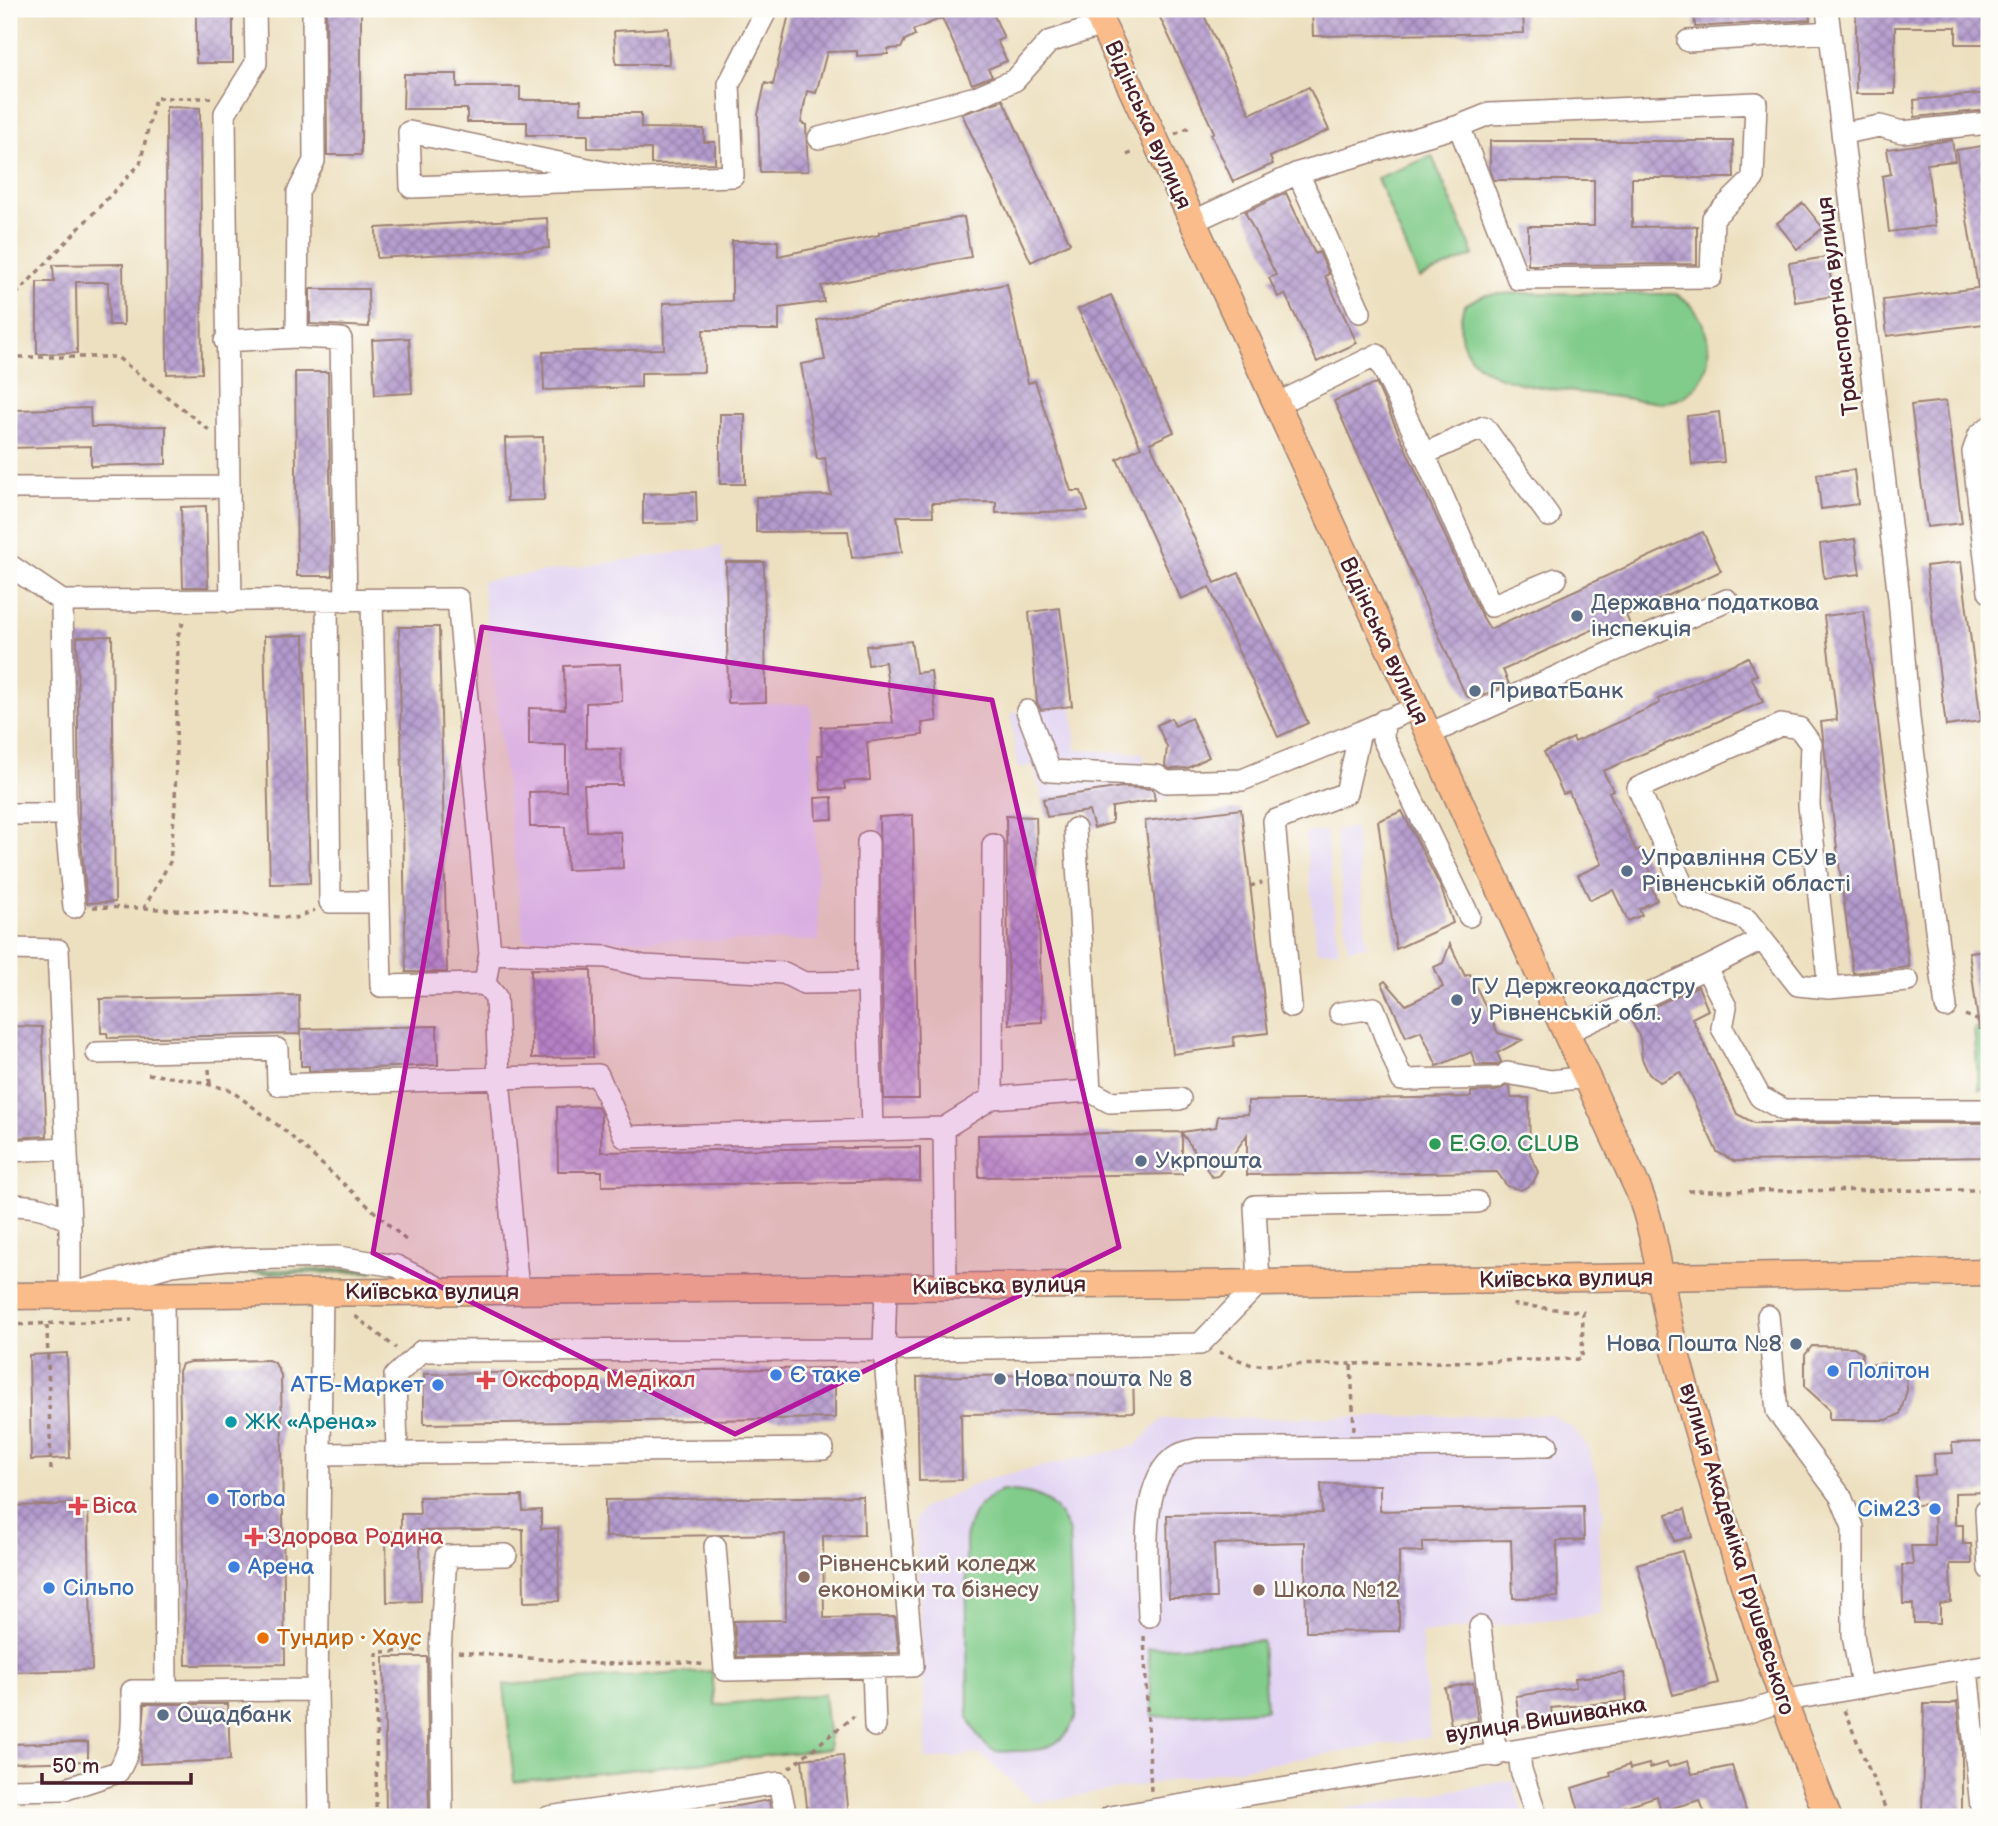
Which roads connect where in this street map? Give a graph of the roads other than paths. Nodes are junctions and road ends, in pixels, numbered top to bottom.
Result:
1 (255, 9) edge
2 (313, 9) edge
3 (767, 9) edge
4 (1827, 9) edge
5 (1099, 17) edge
6 (1830, 32) junction
7 (1688, 41) dead end
8 (1989, 123) edge
9 (1459, 126) junction
10 (1844, 133) junction
11 (819, 138) dead end
12 (1298, 173) junction
13 (641, 180) junction
14 (1192, 222) junction
15 (1360, 312) dead end
16 (297, 337) junction
17 (225, 341) junction
18 (1277, 404) junction
19 (1989, 427) edge
20 (1424, 454) junction
21 (229, 487) junction
22 (9, 488) edge
23 (1985, 509) edge
24 (1549, 516) dead end
25 (9, 565) edge
26 (1556, 579) dead end
27 (1989, 592) edge
28 (1727, 600) dead end
29 (62, 601) junction
30 (231, 601) junction
31 (336, 601) junction
32 (372, 602) junction
33 (1415, 708) junction
34 (1027, 711) dead end
35 (1384, 720) junction
36 (1360, 732) junction
37 (1427, 735) junction
38 (9, 814) edge
39 (65, 814) junction
40 (1075, 829) dead end
41 (868, 842) dead end
42 (993, 845) dead end
43 (376, 902) junction
44 (74, 907) road end
45 (1469, 916) dead end
46 (1761, 940) junction
47 (9, 949) edge
48 (490, 953) junction
49 (1706, 968) junction
50 (1908, 981) dead end
51 (868, 982) junction
52 (485, 984) junction
53 (1829, 988) junction
54 (1291, 1007) dead end
55 (1946, 1007) road end
56 (1340, 1013) dead end
57 (1567, 1032) junction
58 (97, 1053) dead end
59 (1588, 1077) junction
60 (499, 1078) junction
61 (1090, 1091) junction
62 (992, 1098) junction
63 (1180, 1099) dead end
64 (1989, 1110) edge
65 (944, 1128) junction
66 (872, 1131) junction
67 (67, 1148) junction
68 (9, 1151) edge
69 (1478, 1202) dead end
70 (9, 1205) edge
71 (70, 1222) junction
72 (1989, 1272) edge
73 (1660, 1277) junction
74 (1259, 1283) junction
75 (886, 1287) junction
76 (946, 1287) junction
77 (322, 1292) junction
78 (447, 1292) junction
79 (518, 1292) junction
80 (163, 1293) junction
81 (70, 1294) junction
82 (9, 1296) edge
83 (1768, 1316) dead end
84 (884, 1350) junction
85 (1547, 1445) dead end
86 (823, 1449) dead end
87 (320, 1454) junction
88 (397, 1454) junction
89 (1989, 1510) edge
90 (715, 1546) dead end
91 (506, 1555) dead end
92 (1989, 1569) edge
93 (1149, 1616) road end
94 (1480, 1627) dead end
95 (1989, 1665) edge
96 (873, 1668) junction
97 (1967, 1669) junction
98 (1861, 1687) junction
99 (317, 1690) junction
100 (166, 1691) junction
101 (1781, 1701) junction
102 (875, 1716) road end
103 (1519, 1752) junction
104 (1496, 1756) junction
105 (9, 1790) edge
106 (1180, 1812) edge
107 (320, 1817) edge
108 (442, 1817) edge
109 (549, 1817) edge
110 (786, 1817) edge
111 (1110, 1817) edge
112 (1537, 1817) edge
113 (1828, 1817) edge
114 (1982, 1817) edge

1 - 17 street
2 - 16 street
3 - 13 street
4 - 6 street, Транспортна вулиця
5 - 11 street
5 - 14 main road, Відінська вулиця
6 - 7 street
6 - 10 street, Транспортна вулиця
8 - 10 street
9 - 9 street
9 - 12 street
10 - 55 street, Транспортна вулиця
12 - 14 street
12 - 15 street
13 - 13 street
14 - 18 main road, Відінська вулиця
16 - 17 street
16 - 31 street
17 - 21 street
18 - 20 street
18 - 33 main road, Відінська вулиця
19 - 23 street
20 - 24 street
20 - 26 street
21 - 22 street
21 - 30 street
23 - 27 street
25 - 29 street
28 - 37 street
29 - 30 street
29 - 39 street
30 - 31 street
31 - 32 street
31 - 43 street
32 - 43 street
32 - 48 street
33 - 35 street
33 - 37 main road, Відінська вулиця
34 - 36 street
35 - 36 street
35 - 45 street
36 - 54 street
37 - 57 main road, Відінська вулиця
38 - 39 street
39 - 44 street
40 - 61 street
41 - 51 street
42 - 62 street
43 - 52 street
46 - 49 street
46 - 53 street
46 - 53 street
47 - 67 street
48 - 51 street
48 - 52 street
49 - 57 street
49 - 64 street
50 - 53 street
51 - 66 street
52 - 60 street
56 - 59 street
57 - 59 main road, Відінська вулиця
58 - 60 street
59 - 73 main road, Відінська вулиця
60 - 66 street
60 - 79 street
61 - 62 street
61 - 63 street
62 - 65 street
65 - 66 street
65 - 76 street
67 - 68 street
67 - 71 street
69 - 74 street
70 - 71 street
71 - 81 street
72 - 73 main road, Київська вулиця
73 - 74 main road, Київська вулиця
73 - 101 main road, вулиця Академіка Грушевського
74 - 76 main road, Київська вулиця
74 - 84 street
75 - 76 main road, Київська вулиця
75 - 79 main road, Київська вулиця
75 - 84 street
77 - 78 main road, Київська вулиця
77 - 80 main road, Київська вулиця
77 - 87 street
78 - 79 main road, Київська вулиця
78 - 81 street
80 - 81 main road, Київська вулиця
80 - 100 street
81 - 82 main road, Київська вулиця
83 - 98 street
84 - 88 street
84 - 96 street
85 - 93 street
86 - 88 street
87 - 88 street
87 - 99 street
89 - 92 street
90 - 96 street
91 - 108 street
94 - 104 street
95 - 97 street, вулиця Вишиванка
96 - 102 street
97 - 98 street, вулиця Вишиванка
97 - 114 street
98 - 101 street, вулиця Вишиванка
99 - 100 street
99 - 107 street
100 - 105 street
101 - 103 street, вулиця Вишиванка
101 - 113 main road, вулиця Академіка Грушевського
103 - 104 street, вулиця Вишиванка
103 - 112 street
104 - 106 street, вулиця Вишиванка
106 - 111 street, вулиця Вишиванка
109 - 110 street

